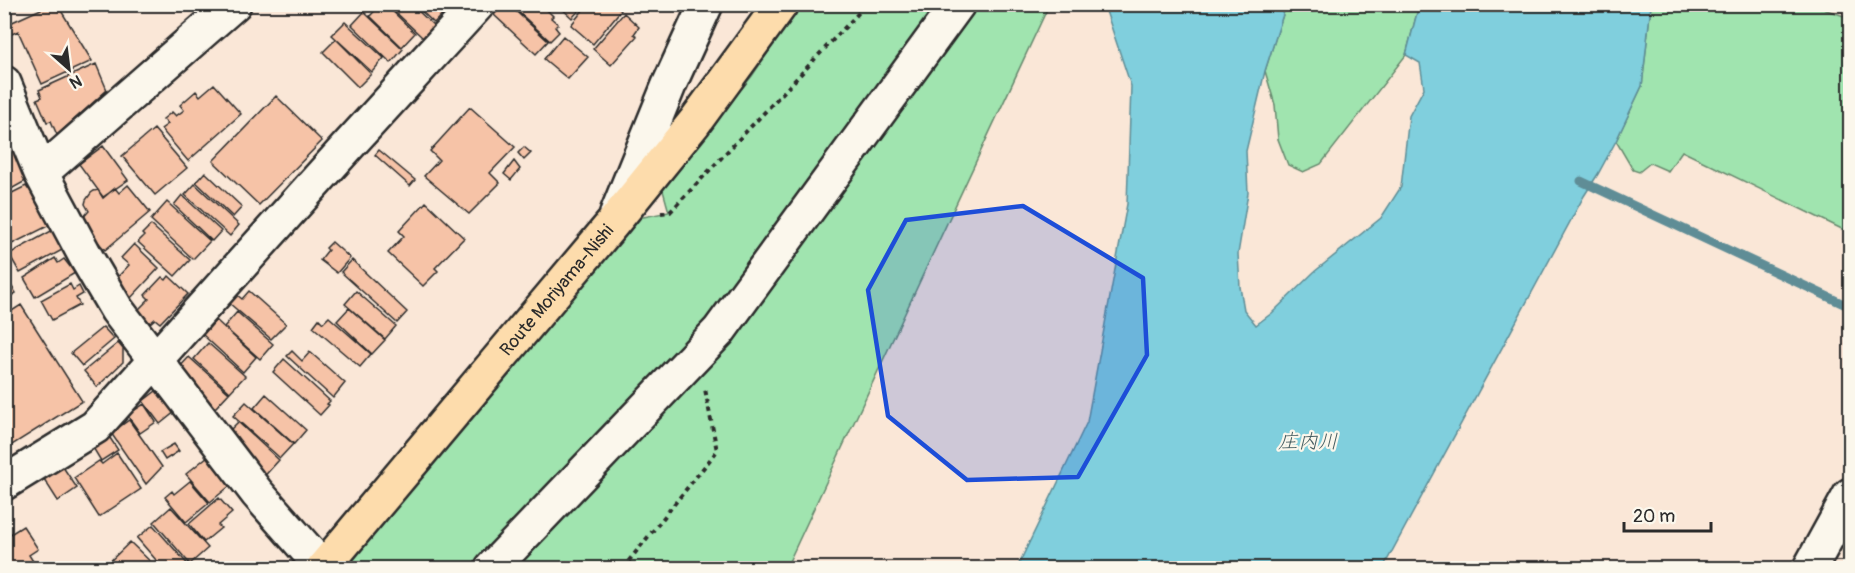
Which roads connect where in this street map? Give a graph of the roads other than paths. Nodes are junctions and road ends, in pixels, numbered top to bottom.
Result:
1 (234, 4) edge
2 (478, 4) edge
3 (706, 4) edge
4 (781, 4) edge
5 (958, 4) edge
6 (4, 83) edge
7 (41, 173) junction
8 (613, 223) junction
9 (155, 361) junction
10 (4, 483) edge
11 (1851, 495) edge
12 (323, 568) edge
13 (492, 568) edge
14 (1810, 568) edge

1 - 7 street
2 - 9 street
3 - 8 street
4 - 8 main road, Route Moriyama-Nishi
5 - 13 street
6 - 7 street
7 - 9 street
8 - 12 main road, Route Moriyama-Nishi
9 - 10 street
9 - 12 street
11 - 14 street

